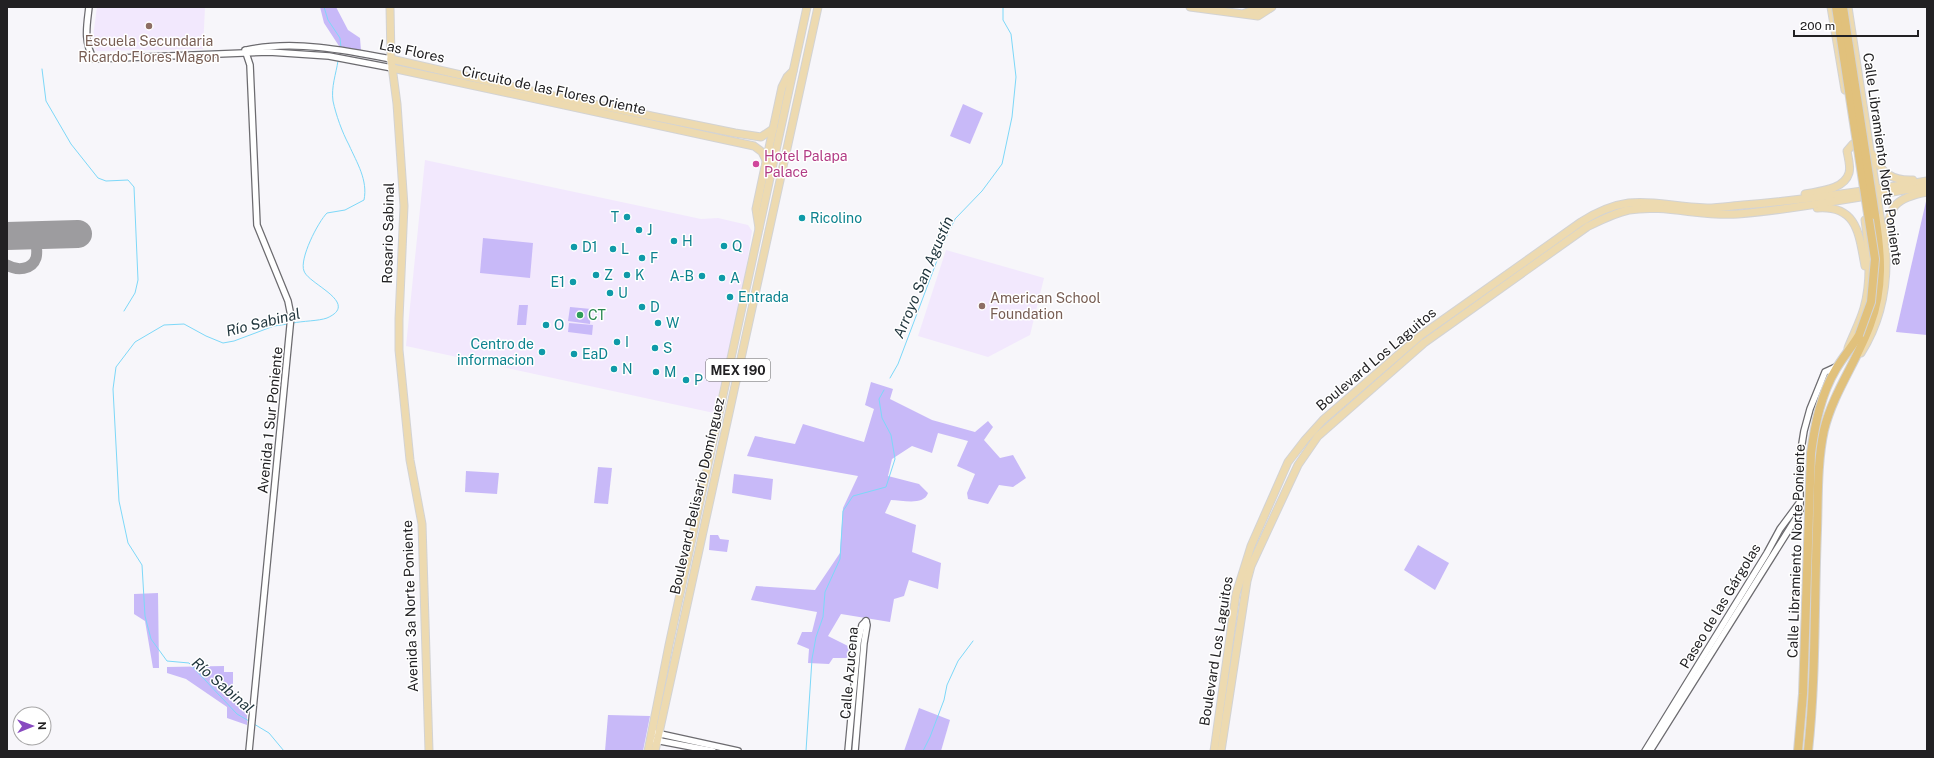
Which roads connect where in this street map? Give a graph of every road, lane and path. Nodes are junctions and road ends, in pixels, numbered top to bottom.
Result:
1 (89, 7) edge
2 (390, 7) edge
3 (807, 7) edge
4 (818, 7) edge
5 (1190, 7) edge
6 (1262, 7) edge
7 (1272, 7) edge
8 (1831, 7) edge
9 (1836, 7) edge
10 (1843, 7) edge
11 (1848, 7) edge
12 (1239, 14) junction
13 (286, 46) junction
14 (245, 51) junction
15 (287, 53) junction
16 (391, 59) junction
17 (392, 68) junction
18 (794, 71) junction
19 (772, 129) junction
20 (1854, 144) junction
21 (1869, 146) junction
22 (766, 160) junction
23 (1927, 177) edge
24 (1927, 181) edge
25 (1927, 187) edge
26 (1927, 192) edge
27 (1876, 193) junction
28 (1861, 195) junction
29 (1784, 205) junction
30 (760, 231) junction
31 (757, 241) junction
32 (766, 243) junction
33 (1886, 256) junction
34 (1505, 276) junction
35 (1868, 279) junction
36 (1509, 282) junction
37 (1862, 337) junction
38 (1844, 358) junction
39 (1838, 366) junction
40 (1846, 377) junction
41 (410, 460) joint
42 (1800, 502) junction
43 (1664, 726) junction
44 (655, 736) junction
45 (249, 751) edge
46 (428, 751) edge
47 (648, 751) edge
48 (655, 751) edge
49 (713, 751) edge
50 (738, 751) edge
51 (848, 751) edge
52 (855, 751) edge
53 (1214, 751) edge
54 (1221, 751) edge
55 (1645, 751) edge
56 (1650, 751) edge
57 (1798, 751) edge
58 (1808, 751) edge

1 - 14 street
2 - 16 main road, Rosario Sabinal
3 - 18 main road, Boulevard Belisario Domínguez / MEX 190
4 - 32 main road, Boulevard Belisario Domínguez / MEX 190
5 - 12 main road
6 - 12 main road
7 - 12 main road
8 - 20 main road, Calle Libramiento Norte Poniente
9 - 37 highway, Calle Libramiento Norte Poniente, bridge
10 - 37 highway, Calle Libramiento Norte Poniente, bridge
11 - 21 main road, Calle Libramiento Norte Poniente
13 - 14 street
13 - 15 street
13 - 16 street, Las Flores
14 - 15 street, Circuito de las Flores Oriente
14 - 45 street, Avenida 1 Sur Poniente
15 - 17 street, Circuito de las Flores Oriente
16 - 17 main road, Rosario Sabinal
16 - 19 main road, Las Flores
17 - 22 main road, Circuito de las Flores Oriente
17 - 41 main road, Rosario Sabinal
18 - 19 main road
18 - 30 main road, Boulevard Belisario Domínguez / MEX 190
19 - 22 main road
20 - 28 main road, Calle Libramiento Norte Poniente
20 - 29 main road
21 - 23 main road
21 - 27 main road, Calle Libramiento Norte Poniente
22 - 30 main road
24 - 27 main road
25 - 27 main road
26 - 33 main road
27 - 28 main road, Boulevard Los Laguitos
27 - 33 main road, Calle Libramiento Norte Poniente
28 - 29 main road, Boulevard Los Laguitos
28 - 35 main road, Calle Libramiento Norte Poniente
29 - 34 main road, Boulevard Los Laguitos
29 - 35 main road
29 - 36 main road, Boulevard Los Laguitos
30 - 31 main road, Boulevard Belisario Domínguez / MEX 190
31 - 32 main road
31 - 44 main road, Boulevard Belisario Domínguez / MEX 190
32 - 44 main road, Boulevard Belisario Domínguez / MEX 190
33 - 40 main road, Calle Libramiento Norte Poniente
34 - 36 main road
34 - 53 main road, Boulevard Los Laguitos
35 - 38 main road, Calle Libramiento Norte Poniente
36 - 54 main road, Boulevard Los Laguitos
37 - 38 highway, Calle Libramiento Norte Poniente
37 - 40 highway, Calle Libramiento Norte Poniente
38 - 39 highway, Calle Libramiento Norte Poniente
39 - 42 street
39 - 57 highway, Calle Libramiento Norte Poniente
40 - 58 highway, Calle Libramiento Norte Poniente
41 - 46 main road, Avenida 3a Norte Poniente
42 - 43 street, Paseo de las Gárgolas
42 - 43 street, Paseo de las Gárgolas
43 - 55 street
43 - 56 street
44 - 47 main road, MEX 190
44 - 48 main road, MEX 190
44 - 49 street
44 - 50 street
51 - 52 street, Calle Azucena

